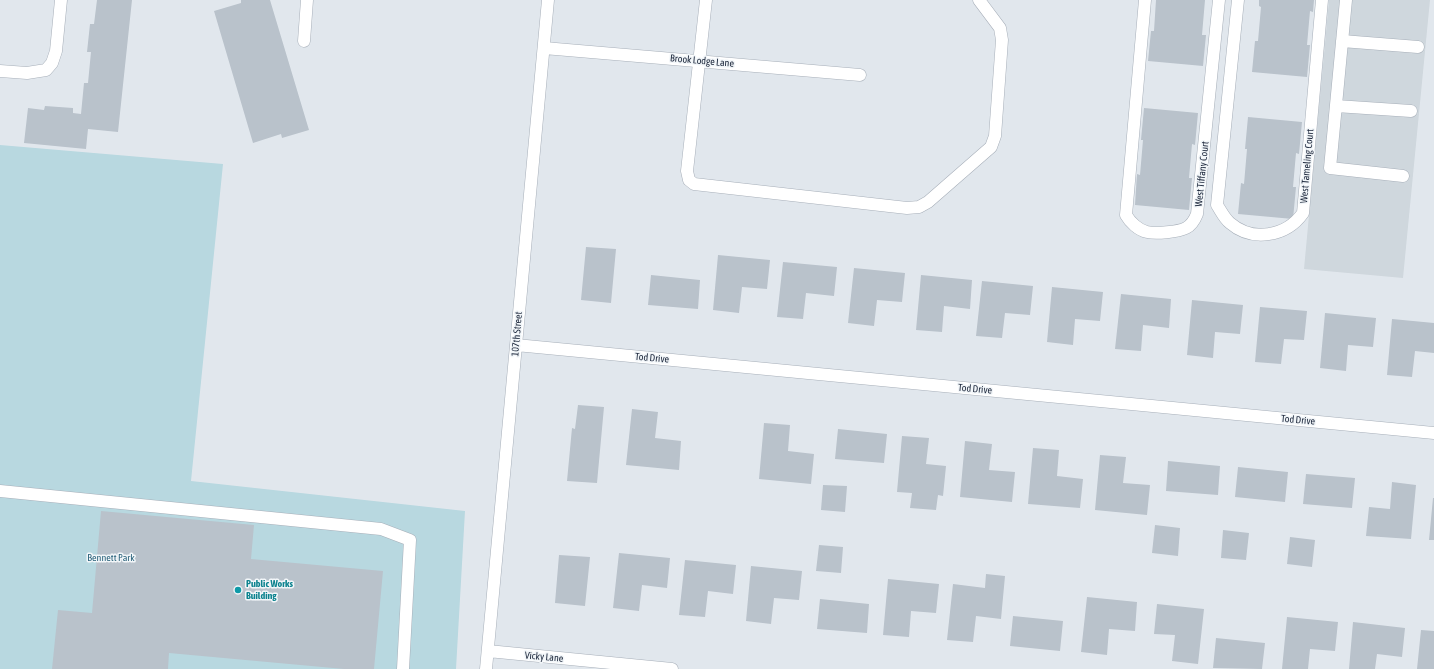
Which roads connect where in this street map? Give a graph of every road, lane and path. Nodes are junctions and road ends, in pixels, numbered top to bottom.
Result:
1 (61, 0) edge
2 (307, 0) edge
3 (548, 0) edge
4 (706, 0) edge
5 (979, 0) edge
6 (1145, 0) edge
7 (1219, 0) edge
8 (1238, 0) edge
9 (1322, 0) edge
10 (1346, 0) edge
11 (304, 41) dead end
12 (1342, 41) junction
13 (1418, 47) dead end
14 (544, 48) junction
15 (699, 61) junction
16 (0, 71) edge
17 (860, 75) dead end
18 (1336, 106) junction
19 (1411, 111) dead end
20 (1403, 176) dead end
21 (516, 345) junction
22 (1434, 433) edge
23 (0, 491) edge
24 (488, 651) junction
25 (403, 669) edge
26 (486, 669) edge
27 (672, 669) edge

1 - 16 street
2 - 11 street
3 - 14 street, 107th Street
4 - 15 street
5 - 15 street
6 - 7 street, West Tiffany Court
8 - 9 street, West Tameling Court
10 - 12 street
12 - 13 street
12 - 18 street
14 - 15 street, Brook Lodge Lane
14 - 21 street, 107th Street
15 - 17 street, Brook Lodge Lane
18 - 19 street
18 - 20 street
21 - 22 street, Tod Drive
21 - 24 street, 107th Street
23 - 25 street
24 - 26 street, 107th Street
24 - 27 street, Vicky Lane

